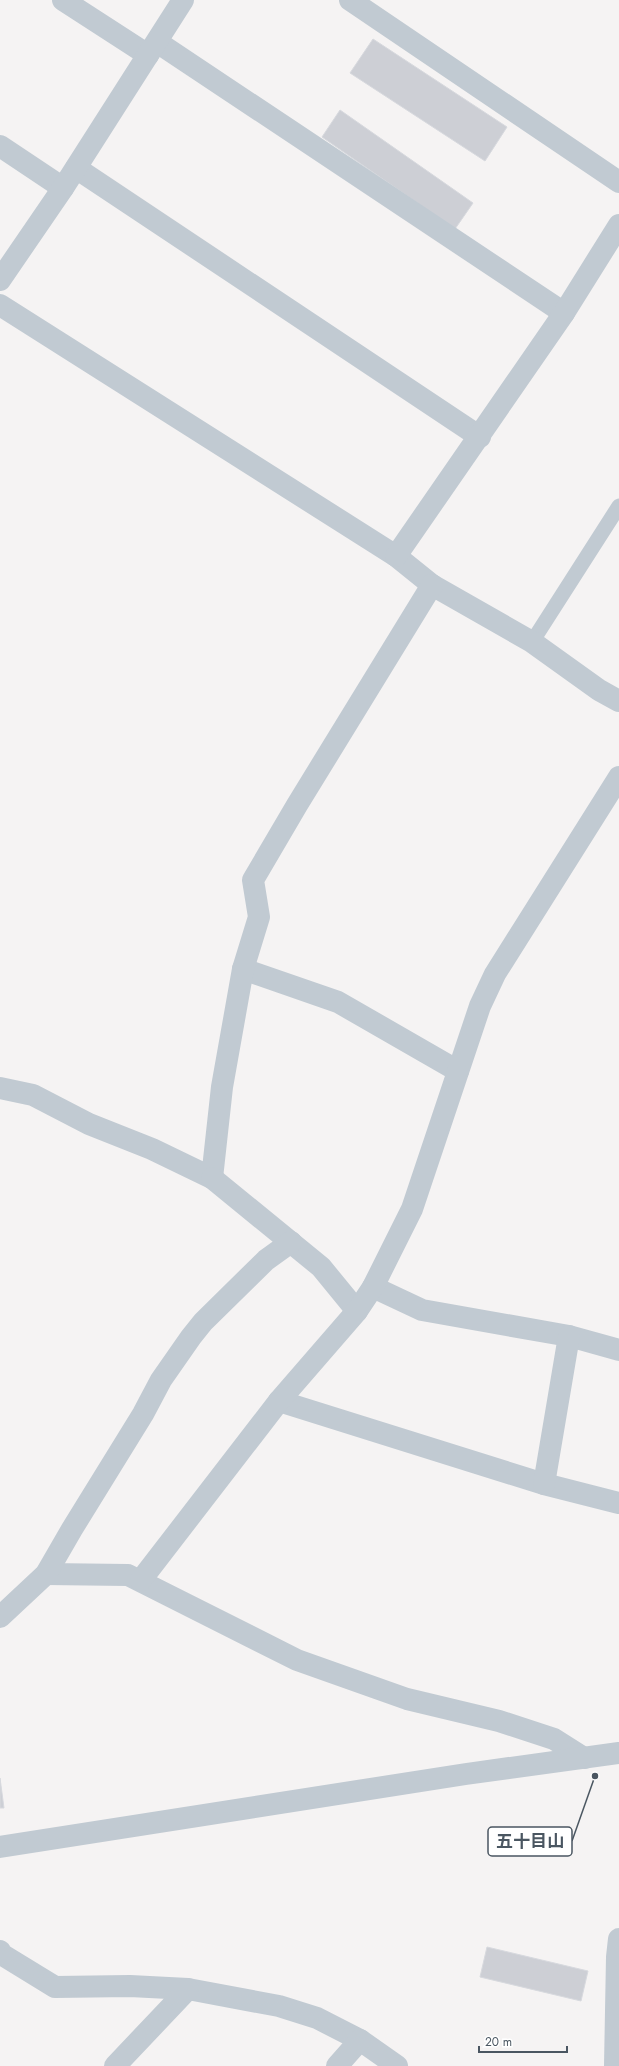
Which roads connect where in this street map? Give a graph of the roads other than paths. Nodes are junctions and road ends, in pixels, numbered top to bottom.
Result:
1 (63, 0) edge
2 (183, 0) edge
3 (350, 0) edge
4 (152, 48) junction
5 (0, 146) edge
6 (76, 168) junction
7 (619, 182) edge
8 (63, 188) junction
9 (619, 225) edge
10 (0, 280) edge
11 (0, 305) edge
12 (564, 313) junction
13 (480, 437) junction
14 (619, 506) edge
15 (396, 556) junction
16 (432, 585) junction
17 (532, 642) junction
18 (619, 701) edge
19 (619, 777) edge
20 (243, 969) junction
21 (458, 1071) junction
22 (0, 1088) edge
23 (212, 1178) junction
24 (291, 1242) junction
25 (373, 1288) junction
26 (356, 1311) junction
27 (569, 1336) junction
28 (619, 1350) edge
29 (279, 1401) junction
30 (544, 1484) junction
31 (619, 1503) edge
32 (46, 1574) junction
33 (141, 1580) junction
34 (0, 1617) edge
35 (619, 1753) edge
36 (584, 1758) junction
37 (0, 1847) edge
38 (619, 1939) edge
39 (0, 1953) edge
40 (188, 1989) junction
41 (618, 2003) edge
42 (360, 2040) junction
43 (115, 2066) edge
44 (336, 2066) edge
45 (397, 2066) edge
46 (615, 2066) edge

1 - 4 street
2 - 4 street
3 - 7 street
4 - 6 street
4 - 12 street
5 - 8 street
6 - 8 street
6 - 13 street
8 - 10 street
9 - 12 street
11 - 15 street
12 - 13 street
13 - 15 street
14 - 17 lane
15 - 16 street
16 - 17 street
16 - 20 street
17 - 18 street
19 - 21 street
20 - 21 street
20 - 23 street
21 - 25 street
22 - 23 street
23 - 24 street
24 - 26 street
24 - 32 street
25 - 26 street
25 - 27 street
26 - 29 street
27 - 28 street
27 - 30 street
29 - 30 street
29 - 33 street
30 - 31 street
32 - 33 street
32 - 34 street
33 - 36 street
35 - 36 street
36 - 37 street
38 - 41 street
39 - 40 street
40 - 42 street
40 - 43 street
41 - 46 street
42 - 44 street
42 - 45 street

